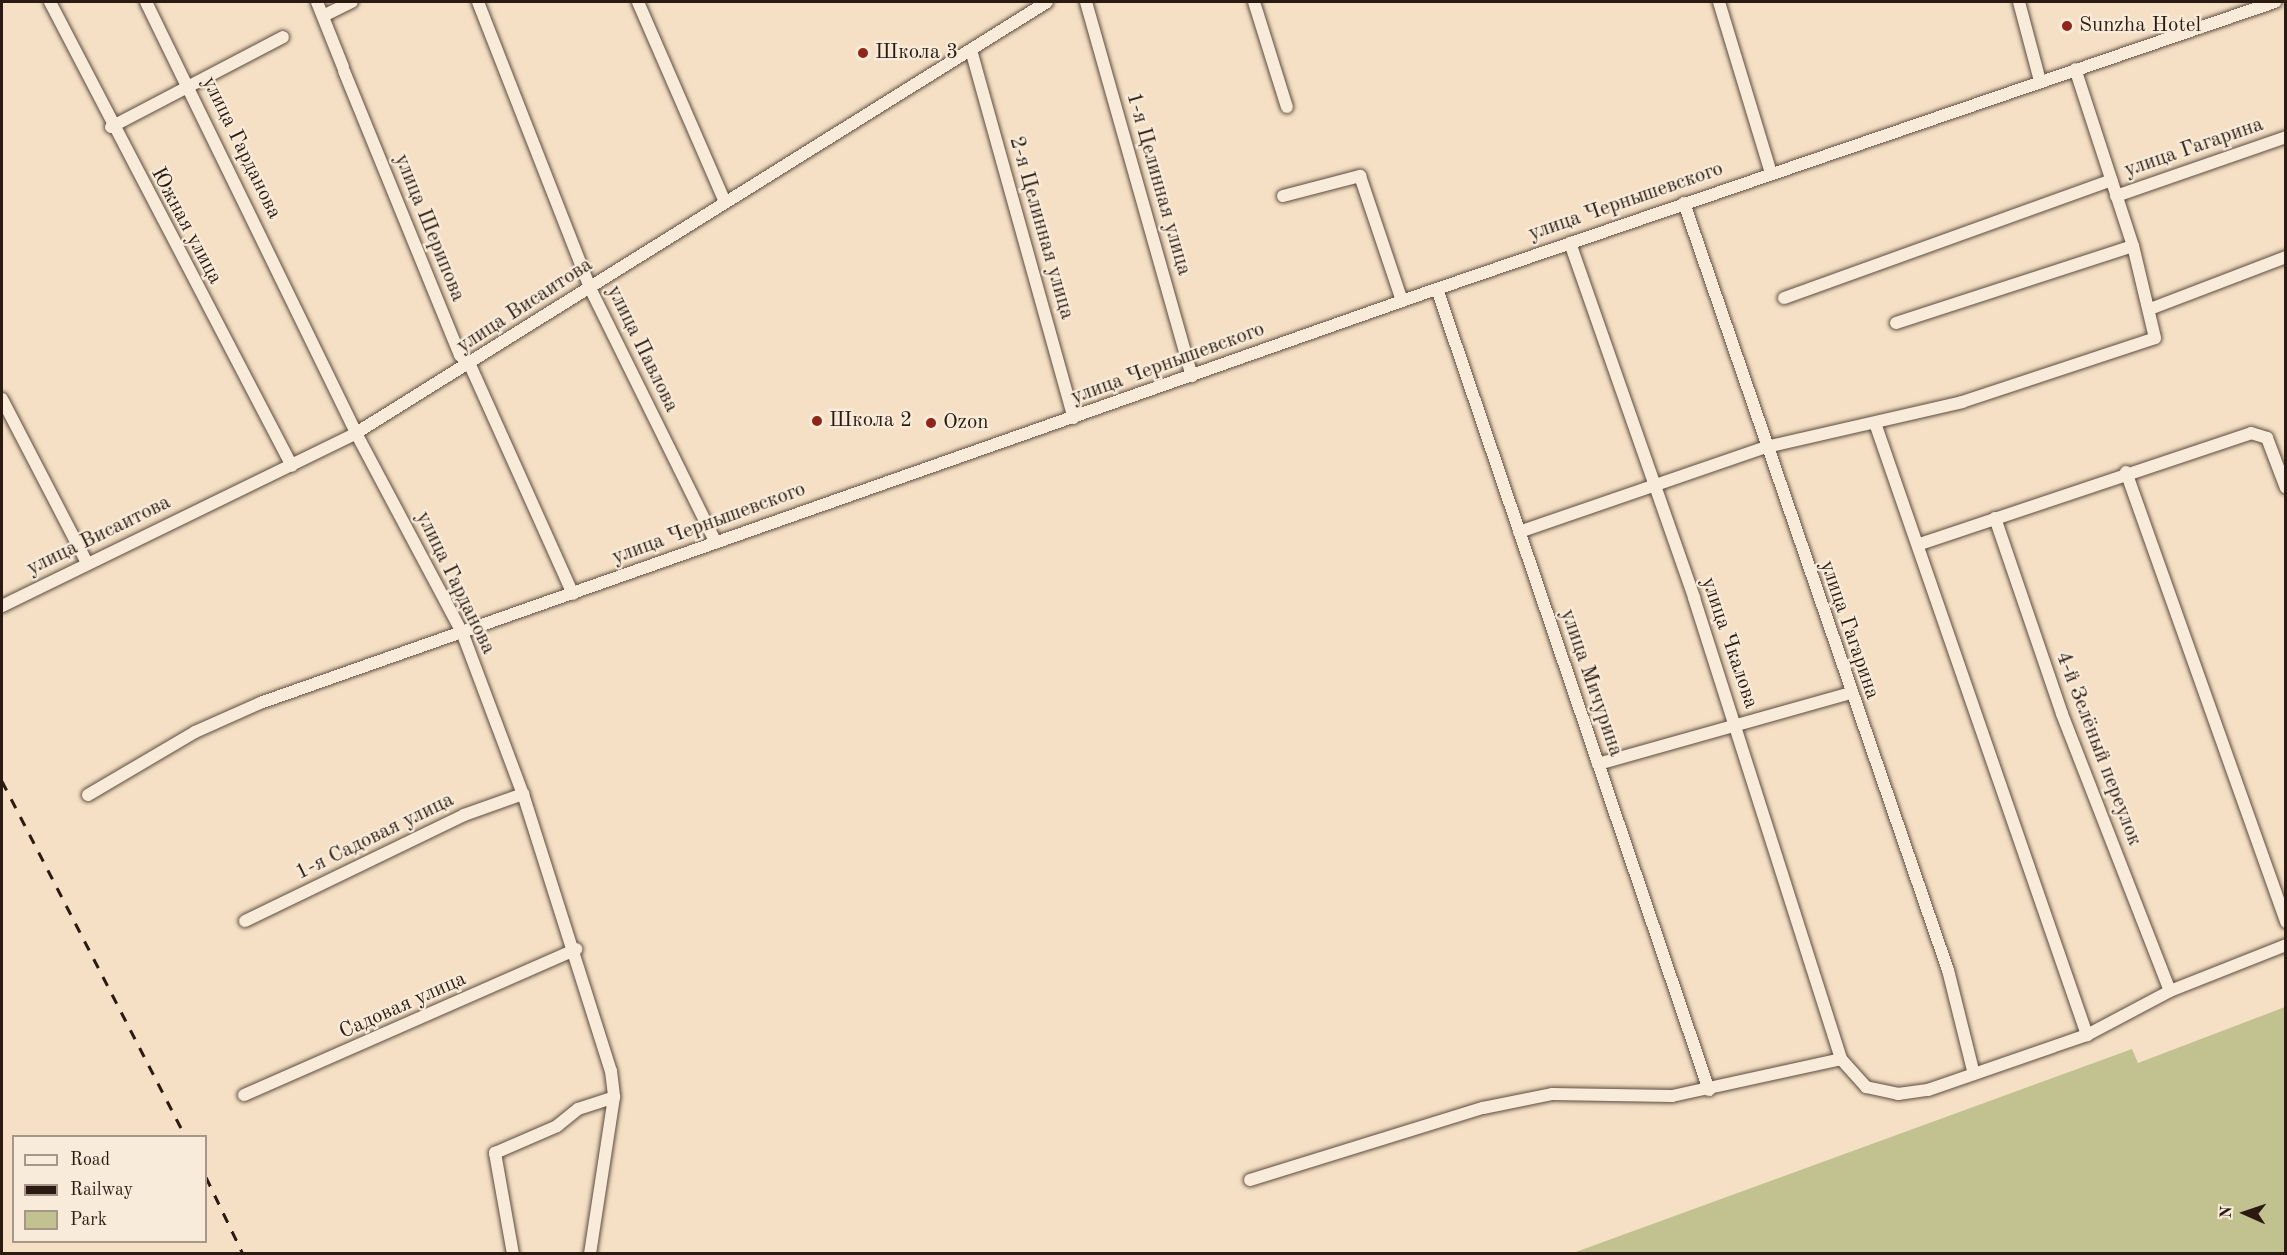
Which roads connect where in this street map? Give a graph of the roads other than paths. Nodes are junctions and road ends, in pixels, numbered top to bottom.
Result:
1 (50, 2) edge
2 (146, 2) edge
3 (317, 2) edge
4 (352, 2) edge
5 (478, 2) edge
6 (638, 2) edge
7 (1047, 2) edge
8 (1086, 2) edge
9 (1254, 2) edge
10 (1719, 2) edge
11 (2019, 2) edge
12 (2275, 2) edge
13 (323, 16) junction
14 (283, 38) dead end
15 (971, 50) junction
16 (2075, 69) junction
17 (2040, 81) junction
18 (190, 86) junction
19 (1287, 107) dead end
20 (111, 127) junction
21 (2286, 137) edge
22 (1771, 173) junction
23 (2111, 180) junction
24 (1283, 196) dead end
25 (2116, 196) junction
26 (725, 202) junction
27 (1684, 203) junction
28 (1570, 243) junction
29 (2133, 246) junction
30 (2286, 256) edge
31 (590, 288) junction
32 (1437, 289) junction
33 (1784, 298) dead end
34 (1402, 301) junction
35 (2150, 309) junction
36 (1896, 323) dead end
37 (470, 365) junction
38 (1192, 376) junction
39 (2, 399) edge
40 (1074, 418) junction
41 (1875, 423) junction
42 (356, 433) junction
43 (1766, 447) junction
44 (292, 466) junction
45 (2126, 472) junction
46 (1654, 487) junction
47 (2286, 488) edge
48 (1995, 519) junction
49 (1519, 532) junction
50 (716, 543) junction
51 (1920, 544) junction
52 (86, 561) junction
53 (573, 594) junction
54 (2, 606) edge
55 (462, 632) junction
56 (1850, 693) junction
57 (1736, 724) junction
58 (1598, 764) junction
59 (523, 794) junction
60 (88, 795) dead end
61 (245, 921) dead end
62 (2286, 922) edge
63 (2286, 945) edge
64 (576, 949) junction
65 (2170, 991) junction
66 (2087, 1035) junction
67 (1841, 1059) junction
68 (1973, 1070) junction
69 (1709, 1090) junction
70 (244, 1095) dead end
71 (614, 1097) junction
72 (1250, 1180) dead end
73 (513, 1254) edge
74 (590, 1254) edge

1 - 20 street, Южная улица
2 - 18 street, улица Гарданова
3 - 13 street, улица Шерипова
4 - 13 street
5 - 31 street, улица Павлова
6 - 26 street
7 - 15 street, улица Висаитова
8 - 38 street, 1-я Целинная улица
9 - 19 street
10 - 22 street
11 - 17 street
12 - 16 street, улица Чернышевского
13 - 37 street, улица Шерипова
14 - 18 street
15 - 26 street, улица Висаитова
15 - 40 street, 2-я Целинная улица
16 - 17 street, улица Чернышевского
16 - 23 street
17 - 22 street, улица Чернышевского
18 - 20 street
18 - 42 street, улица Гарданова
20 - 44 street, Южная улица
21 - 25 street, улица Гагарина
22 - 27 street, улица Чернышевского
23 - 25 street
23 - 33 street
24 - 34 street
25 - 29 street
26 - 31 street, улица Висаитова
27 - 28 street, улица Чернышевского
27 - 43 street, улица Гагарина
28 - 32 street, улица Чернышевского
28 - 46 street, улица Чкалова
29 - 35 street
29 - 36 street
30 - 35 street
31 - 37 street, улица Висаитова
31 - 50 street, улица Павлова
32 - 34 street, улица Чернышевского
32 - 49 street, улица Мичурина
34 - 38 street, улица Чернышевского
35 - 41 street
37 - 42 street, улица Висаитова
37 - 53 street, улица Шерипова
38 - 40 street, улица Чернышевского
39 - 52 street
40 - 50 street, улица Чернышевского
41 - 43 street
41 - 51 street
42 - 44 street, улица Висаитова
42 - 55 street, улица Гарданова
43 - 46 street
43 - 56 street, улица Гагарина
44 - 52 street, улица Висаитова
45 - 47 street
45 - 48 street
45 - 62 street
46 - 49 street
46 - 57 street, улица Чкалова
48 - 51 street
48 - 65 street, 4-й Зелёный переулок
49 - 58 street, улица Мичурина
50 - 53 street, улица Чернышевского
51 - 66 street
52 - 54 street, улица Висаитова
53 - 55 street, улица Чернышевского
55 - 59 street, улица Гарданова
55 - 60 street, улица Чернышевского
56 - 57 street
56 - 68 street, улица Гагарина
57 - 58 street
57 - 67 street, улица Чкалова
58 - 69 street, улица Мичурина
59 - 61 street, 1-я Садовая улица
59 - 64 street, улица Гарданова
63 - 65 street
64 - 70 street, Садовая улица
64 - 71 street, улица Гарданова
65 - 66 street
66 - 68 street
67 - 68 street
67 - 69 street
69 - 72 street
71 - 73 street
71 - 74 street, улица Гарданова

